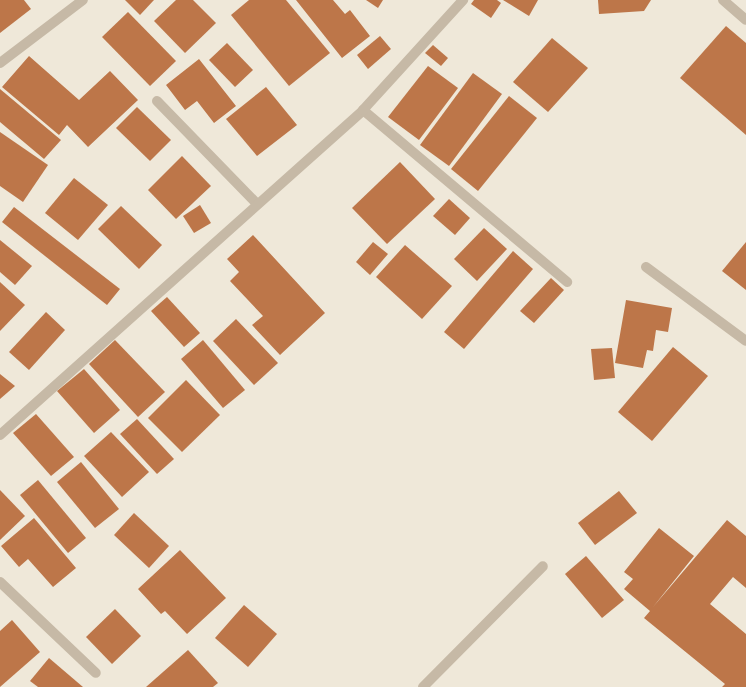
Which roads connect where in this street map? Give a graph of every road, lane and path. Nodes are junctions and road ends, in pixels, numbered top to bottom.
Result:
1 (83, 0) edge
2 (463, 0) edge
3 (723, 0) edge
4 (746, 20) edge
5 (0, 63) edge
6 (157, 101) dead end
7 (363, 110) junction
8 (258, 204) junction
9 (646, 267) dead end
10 (568, 282) dead end
11 (746, 342) edge
12 (0, 435) edge
13 (543, 566) dead end
14 (0, 582) edge
15 (96, 673) dead end
16 (423, 687) edge

1 - 5 street
2 - 7 street
3 - 4 street
6 - 8 street
7 - 8 street
7 - 10 street
8 - 12 street
9 - 11 street
13 - 16 street
14 - 15 street

